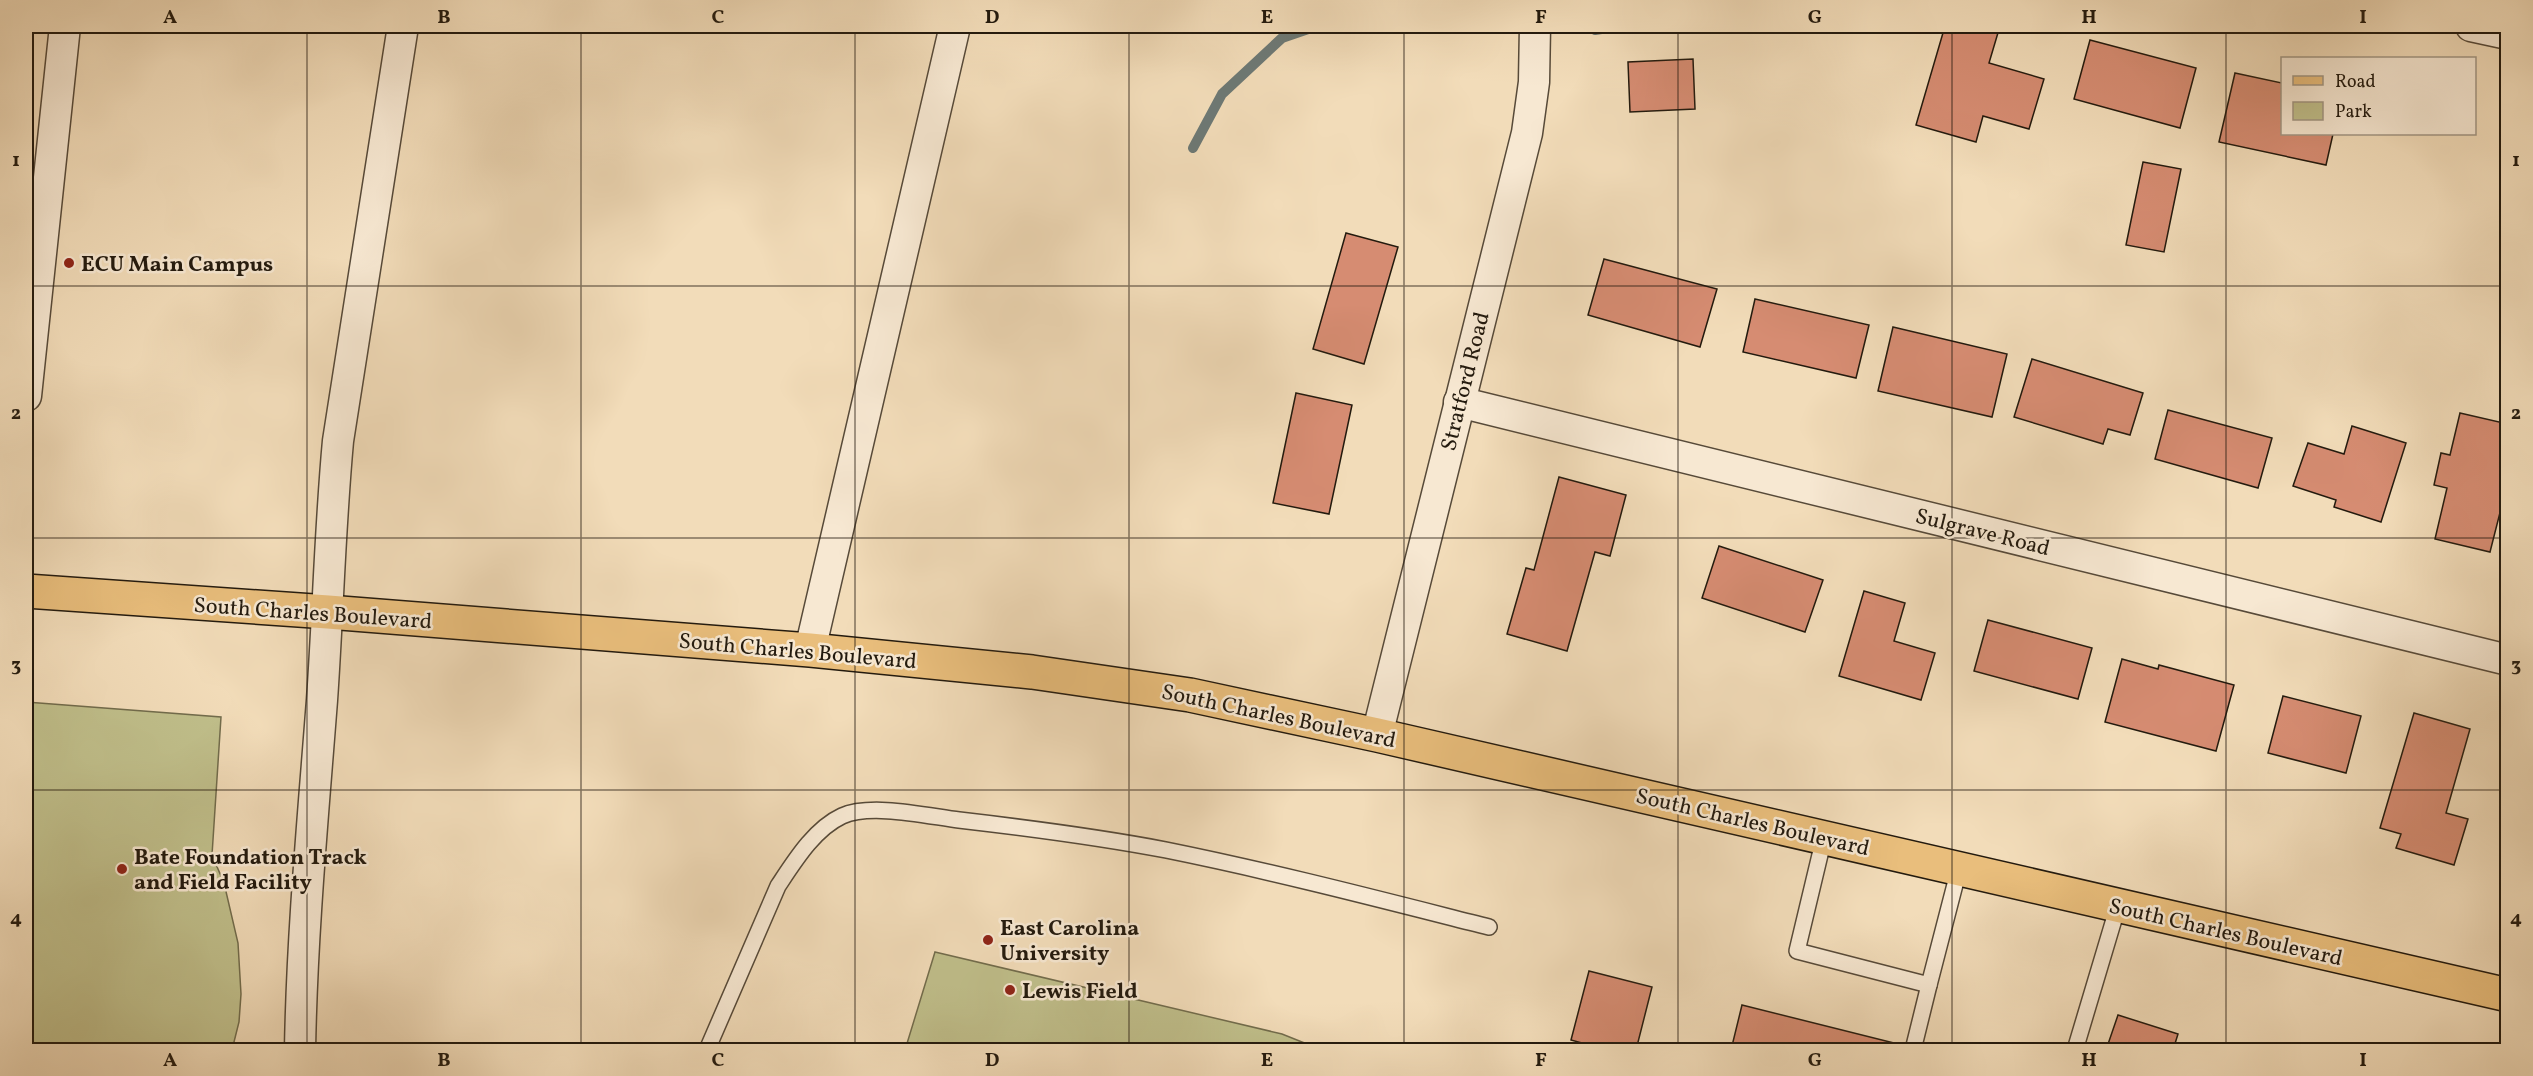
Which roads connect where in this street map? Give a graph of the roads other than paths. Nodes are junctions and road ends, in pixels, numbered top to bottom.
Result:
1 (65, 26) edge
2 (403, 26) edge
3 (955, 26) edge
4 (1535, 26) edge
5 (2471, 26) edge
6 (2508, 34) edge
7 (26, 396) edge
8 (1459, 402) junction
9 (26, 591) edge
10 (328, 612) junction
11 (810, 650) junction
12 (2508, 660) edge
13 (1377, 735) junction
14 (1824, 837) junction
15 (1959, 869) junction
16 (2118, 906) junction
17 (1489, 927) dead end
18 (1929, 985) junction
19 (2508, 995) edge
20 (300, 1050) edge
21 (707, 1050) edge
22 (1913, 1050) edge
23 (2074, 1050) edge

1 - 7 street
2 - 10 street
3 - 11 street
4 - 8 street, Stratford Road
5 - 6 street
8 - 12 street, Sulgrave Road
8 - 13 street, Stratford Road
9 - 10 main road, South Charles Boulevard
10 - 11 main road, South Charles Boulevard
10 - 20 street
11 - 13 main road, South Charles Boulevard
13 - 14 main road, South Charles Boulevard
14 - 15 main road, South Charles Boulevard
14 - 18 lane
15 - 16 main road, South Charles Boulevard
15 - 18 lane
16 - 19 main road, South Charles Boulevard
16 - 23 lane
17 - 21 lane
18 - 22 lane

